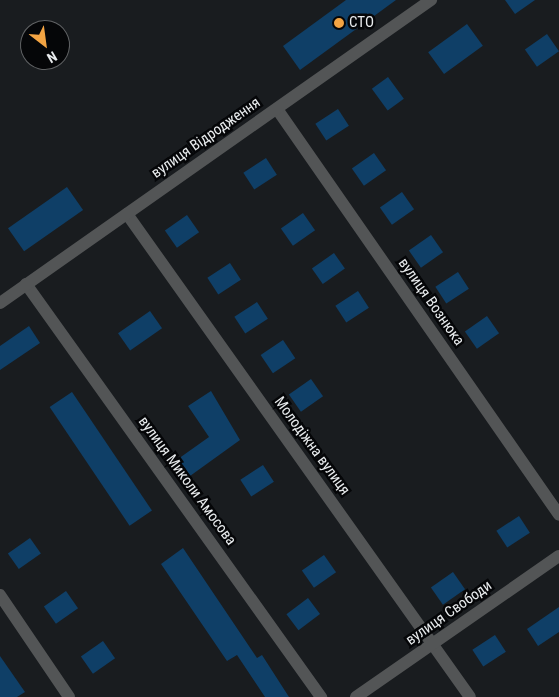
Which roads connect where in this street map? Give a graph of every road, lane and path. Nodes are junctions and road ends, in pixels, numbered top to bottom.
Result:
1 (431, 0) edge
2 (277, 109) junction
3 (127, 214) junction
4 (26, 284) junction
5 (0, 303) edge
6 (559, 514) edge
7 (559, 556) edge
8 (0, 595) edge
9 (434, 644) junction
10 (69, 697) edge
11 (321, 697) edge
12 (356, 697) edge
13 (470, 697) edge

1 - 2 street, вулиця Відродження
2 - 3 street, вулиця Відродження
2 - 6 street, вулиця Вознюка
3 - 4 street, вулиця Відродження
3 - 9 street, Молодіжна вулиця
4 - 5 street, вулиця Відродження
4 - 11 street, вулиця Миколи Амосова
7 - 9 street, вулиця Свободи
8 - 10 street
9 - 12 street, вулиця Свободи
9 - 13 street, Молодіжна вулиця

